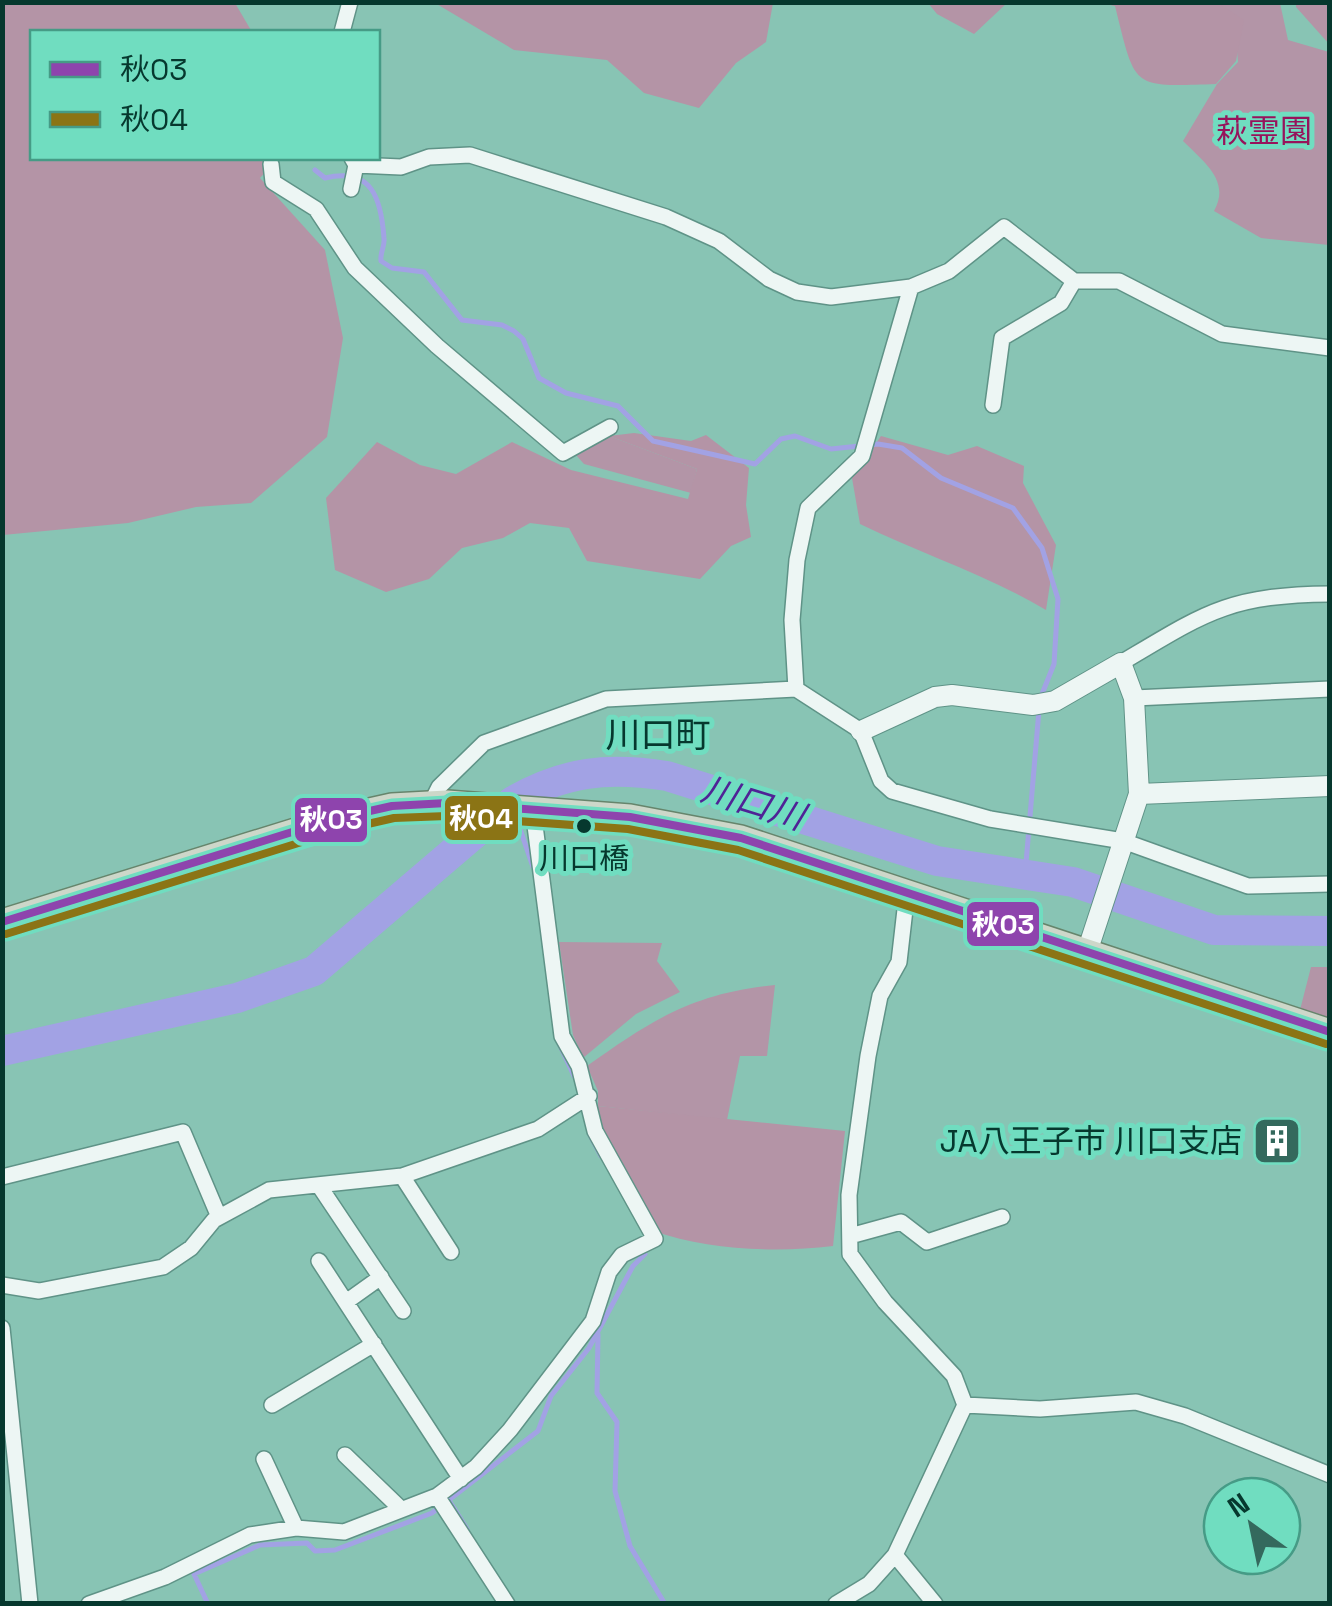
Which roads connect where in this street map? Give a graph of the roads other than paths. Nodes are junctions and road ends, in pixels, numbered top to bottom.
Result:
1 (350, 2) edge
2 (343, 30) edge
3 (355, 163) edge
4 (271, 164) dead end
5 (351, 190) dead end
6 (1074, 281) junction
7 (911, 288) junction
8 (1330, 348) edge
9 (993, 405) dead end
10 (610, 426) dead end
11 (1330, 594) edge
12 (1121, 663) junction
13 (796, 689) junction
14 (1330, 689) edge
15 (1134, 698) junction
16 (862, 731) junction
17 (1330, 786) edge
18 (1139, 794) junction
19 (439, 803) junction
20 (534, 810) junction
21 (1120, 848) junction
22 (1330, 884) edge
23 (907, 892) junction
24 (2, 922) edge
25 (1087, 952) junction
26 (1330, 1032) edge
27 (589, 1096) junction
28 (402, 1176) junction
29 (2, 1178) edge
30 (320, 1188) junction
31 (220, 1217) junction
32 (1002, 1217) dead end
33 (850, 1236) junction
34 (451, 1252) dead end
35 (320, 1260) dead end
36 (381, 1278) junction
37 (2, 1286) edge
38 (346, 1302) junction
39 (404, 1311) dead end
40 (2, 1328) edge
41 (374, 1344) junction
42 (272, 1405) dead end
43 (965, 1405) junction
44 (345, 1455) dead end
45 (264, 1458) dead end
46 (1330, 1475) edge
47 (461, 1479) junction
48 (437, 1496) junction
49 (400, 1509) junction
50 (296, 1528) junction
51 (895, 1555) junction
52 (30, 1604) edge
53 (89, 1604) edge
54 (507, 1604) edge
55 (836, 1604) edge
56 (935, 1604) edge

1 - 2 street
3 - 5 street
3 - 7 street
4 - 10 street
6 - 7 street
6 - 8 street
6 - 9 street
7 - 13 street
11 - 12 street
12 - 15 street
12 - 16 street
13 - 16 street
13 - 19 street
14 - 15 street
15 - 18 street
16 - 21 street
17 - 18 street
18 - 21 street
19 - 20 main road
19 - 24 main road
20 - 23 main road
20 - 27 street
21 - 22 street
21 - 25 street
23 - 25 main road
23 - 33 street
25 - 26 main road
27 - 28 street
27 - 47 street
28 - 30 street
28 - 34 street
29 - 31 street
30 - 31 street
30 - 36 street
31 - 37 street
32 - 33 street
33 - 43 street
35 - 38 street
36 - 38 street
36 - 39 street
38 - 41 street
40 - 52 street
41 - 42 street
41 - 47 street
43 - 46 street
43 - 51 street
44 - 49 street
45 - 50 street
47 - 48 street
48 - 49 street
48 - 54 street
49 - 50 street
50 - 53 street
51 - 55 street
51 - 56 street

